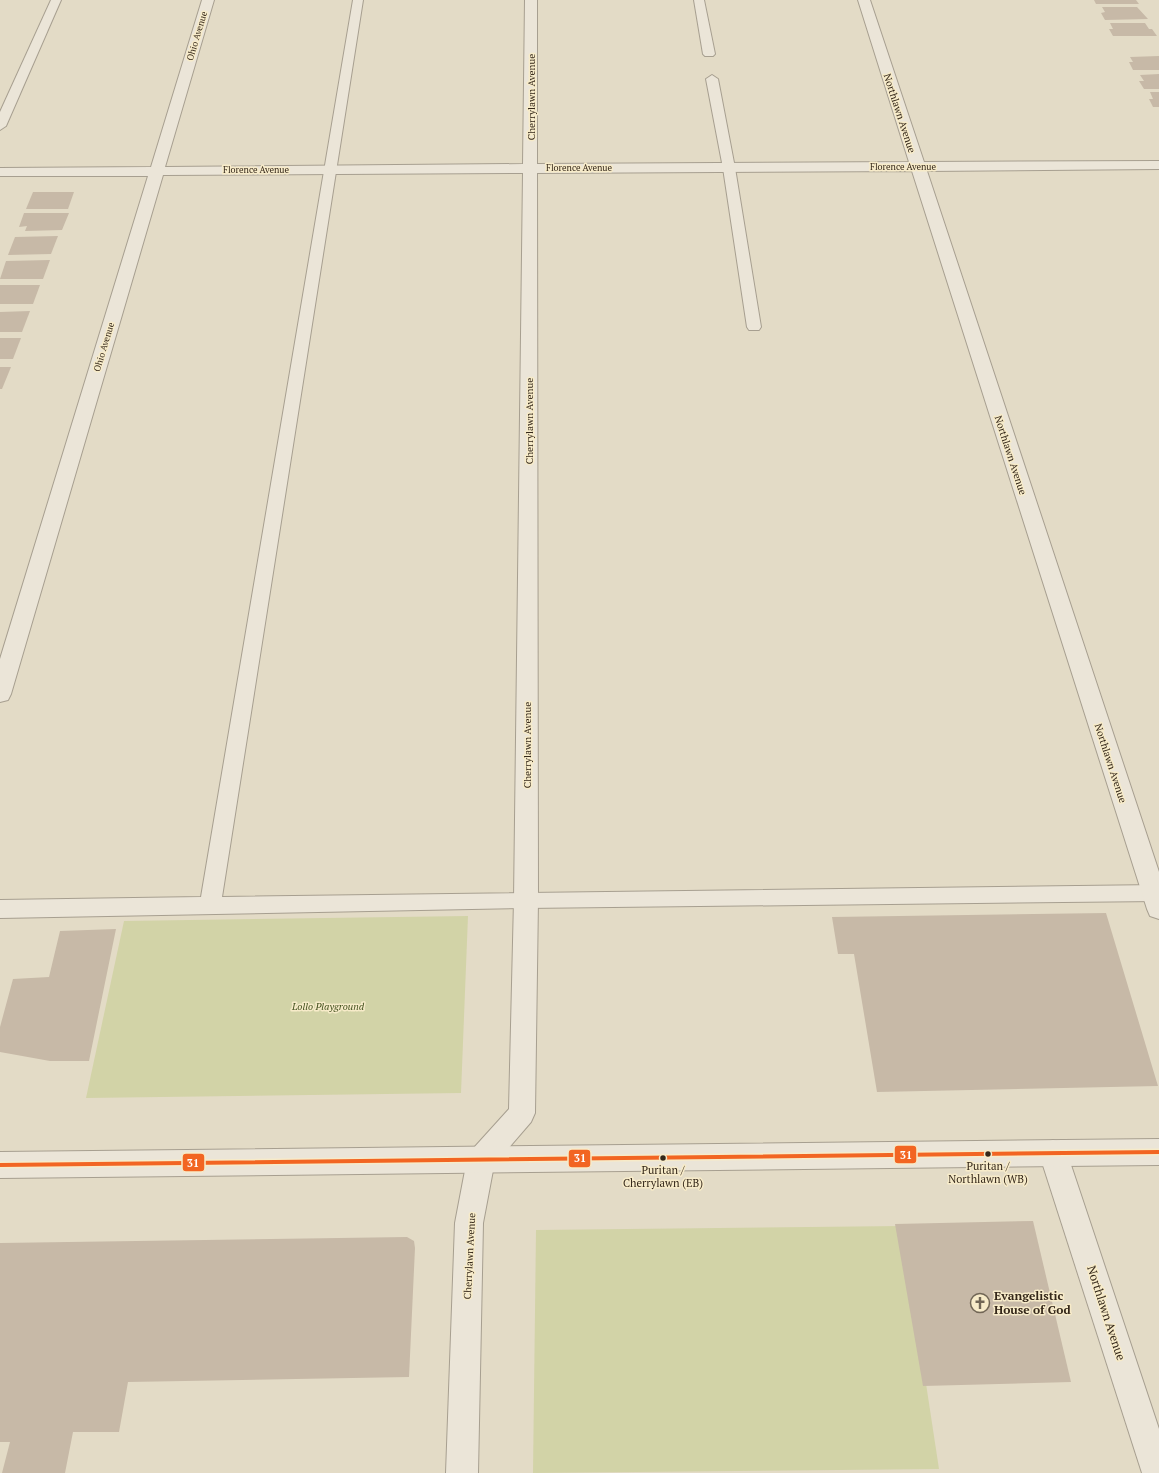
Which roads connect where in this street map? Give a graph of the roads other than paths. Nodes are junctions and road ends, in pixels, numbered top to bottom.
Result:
1 (56, 0) edge
2 (208, 0) edge
3 (358, 0) edge
4 (532, 0) edge
5 (699, 0) edge
6 (864, 0) edge
7 (709, 54) dead end
8 (712, 79) dead end
9 (0, 126) edge
10 (1159, 165) edge
11 (917, 167) junction
12 (530, 168) junction
13 (729, 168) junction
14 (331, 170) junction
15 (157, 171) junction
16 (0, 172) edge
17 (754, 327) dead end
18 (0, 694) edge
19 (1157, 899) edge
20 (526, 900) junction
21 (210, 905) junction
22 (0, 908) edge
23 (1159, 1152) edge
24 (1053, 1153) junction
25 (481, 1160) junction
26 (0, 1165) edge
27 (462, 1473) edge
28 (1158, 1473) edge

1 - 9 lane
2 - 15 street, Ohio Avenue
3 - 14 lane
4 - 12 street, Cherrylawn Avenue
5 - 7 lane
6 - 11 street, Northlawn Avenue
8 - 13 lane
10 - 11 street, Florence Avenue
11 - 13 street, Florence Avenue
11 - 19 street, Northlawn Avenue
12 - 13 street, Florence Avenue
12 - 14 street, Florence Avenue
12 - 20 street, Cherrylawn Avenue
13 - 17 lane
14 - 15 street, Florence Avenue
14 - 21 lane
15 - 16 street, Florence Avenue
15 - 18 street, Ohio Avenue
19 - 20 lane
20 - 21 lane
20 - 25 street, Cherrylawn Avenue
21 - 22 lane
23 - 24 street
24 - 25 street
24 - 28 street, Northlawn Avenue
25 - 26 street
25 - 27 street, Cherrylawn Avenue

